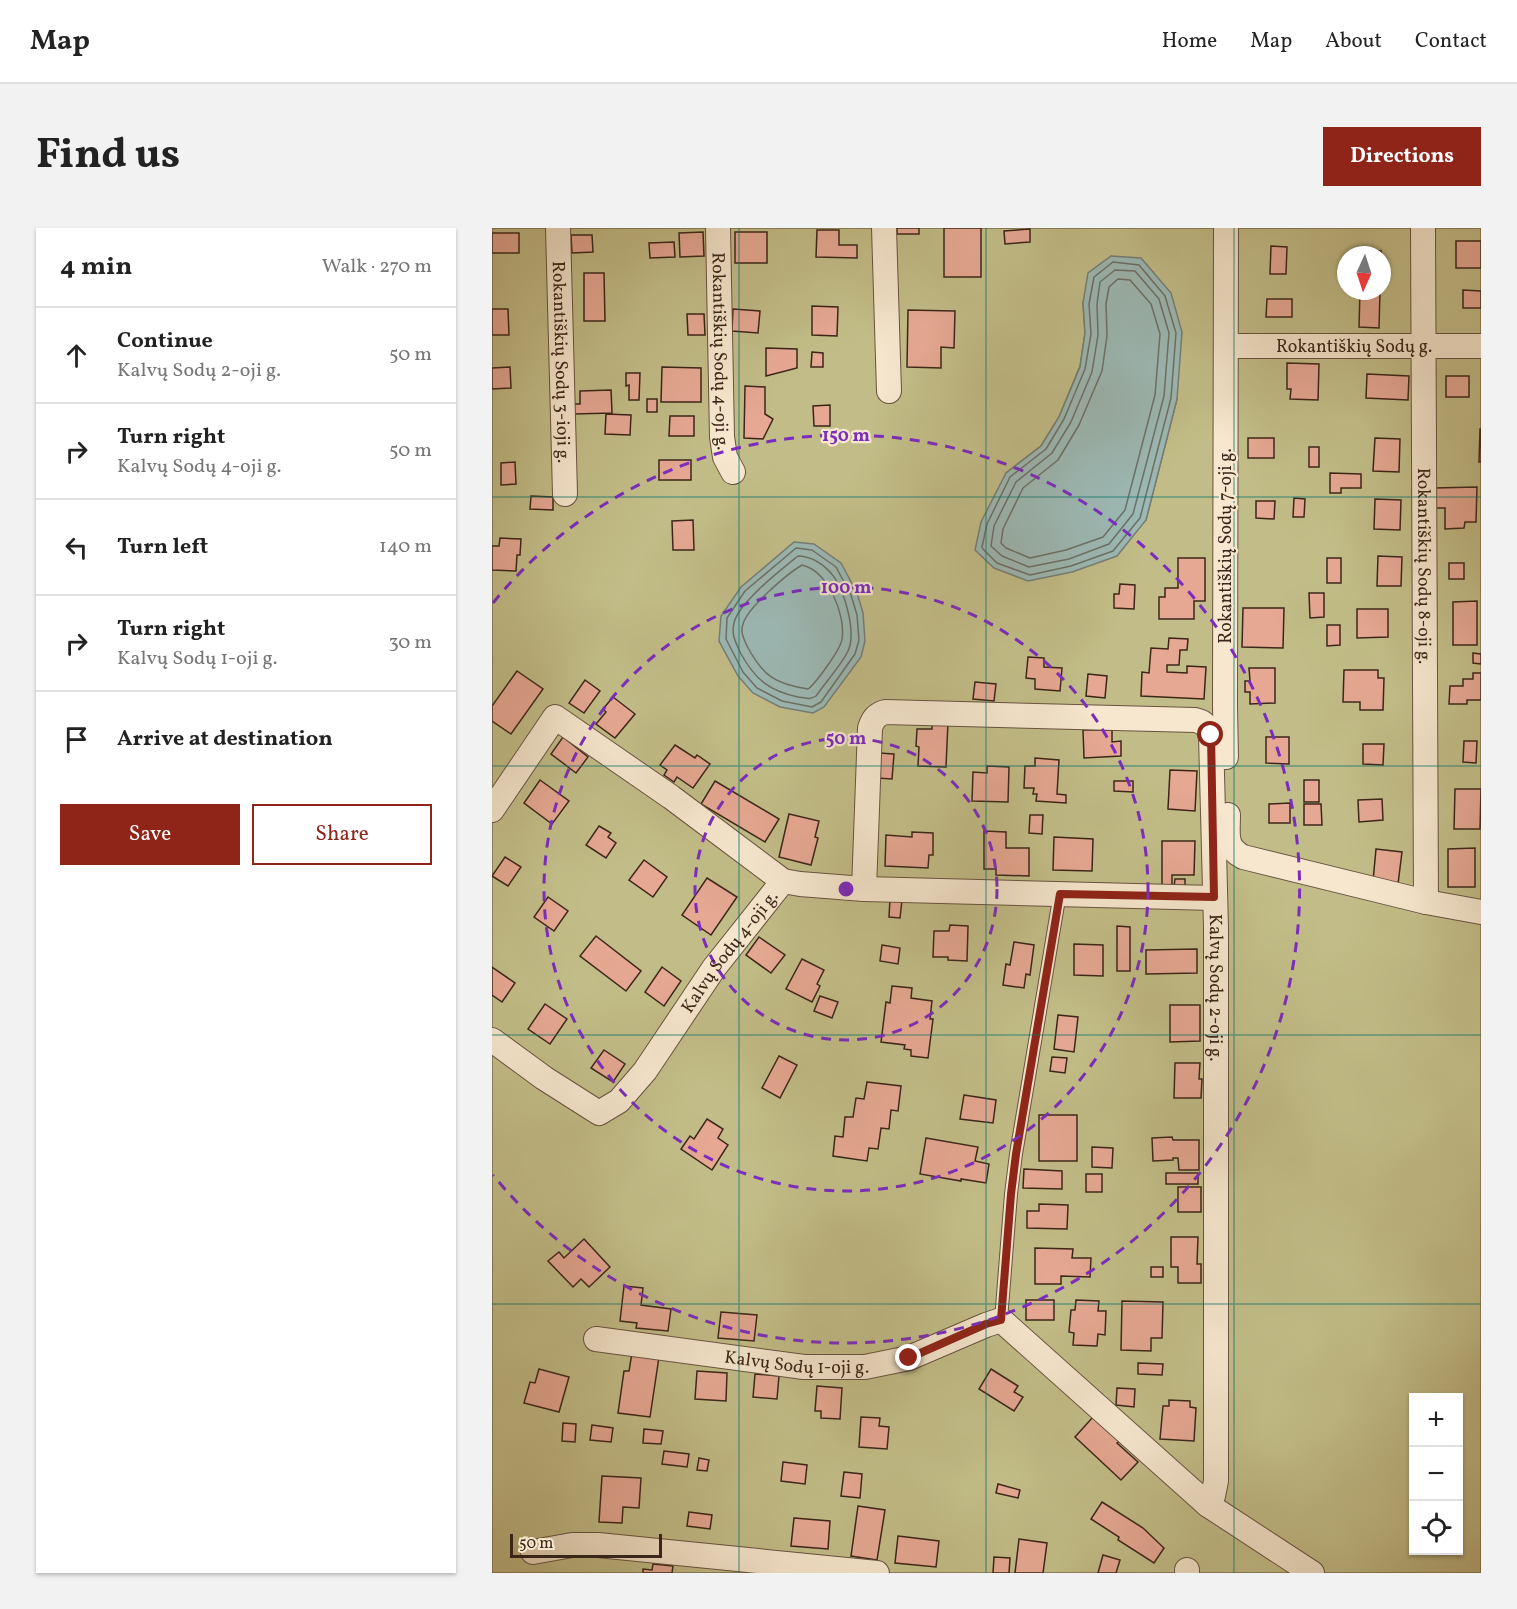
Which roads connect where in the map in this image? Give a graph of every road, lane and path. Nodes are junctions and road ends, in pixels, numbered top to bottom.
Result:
1 (558, 228) edge
2 (718, 228) edge
3 (884, 228) edge
4 (1226, 228) edge
5 (1422, 228) edge
6 (1226, 346) junction
7 (1423, 346) junction
8 (1481, 346) edge
9 (888, 390) dead end
10 (733, 472) dead end
11 (565, 494) dead end
12 (492, 810) edge
13 (783, 881) junction
14 (864, 889) junction
15 (1060, 894) junction
16 (1214, 897) junction
17 (1426, 902) junction
18 (1481, 912) edge
19 (492, 1040) edge
20 (1001, 1320) junction
21 (596, 1339) dead end
22 (1208, 1506) junction
23 (533, 1552) dead end
24 (878, 1573) edge
25 (1312, 1573) edge

1 - 11 street, Rokantiškių Sodų 3-ioji g.
2 - 10 street, Rokantiškių Sodų 4-oji g.
3 - 9 street
4 - 6 street, Rokantiškių Sodų 7-oji g.
5 - 7 street, Rokantiškių Sodų 8-oji g.
6 - 7 street, Rokantiškių Sodų g.
6 - 17 street, Rokantiškių Sodų 7-oji g.
7 - 8 street, Rokantiškių Sodų g.
7 - 17 street, Rokantiškių Sodų 8-oji g.
12 - 13 street
13 - 14 street, Kalvų Sodų 4-oji g.
13 - 19 street, Kalvų Sodų 4-oji g.
14 - 15 street, Kalvų Sodų 4-oji g.
14 - 16 street, Kalvų Sodų 2-oji g.
15 - 16 street, Kalvų Sodų 4-oji g.
15 - 20 lane
16 - 22 street, Kalvų Sodų 2-oji g.
17 - 18 street
20 - 21 street, Kalvų Sodų 1-oji g.
20 - 22 street
22 - 25 street
23 - 24 street

